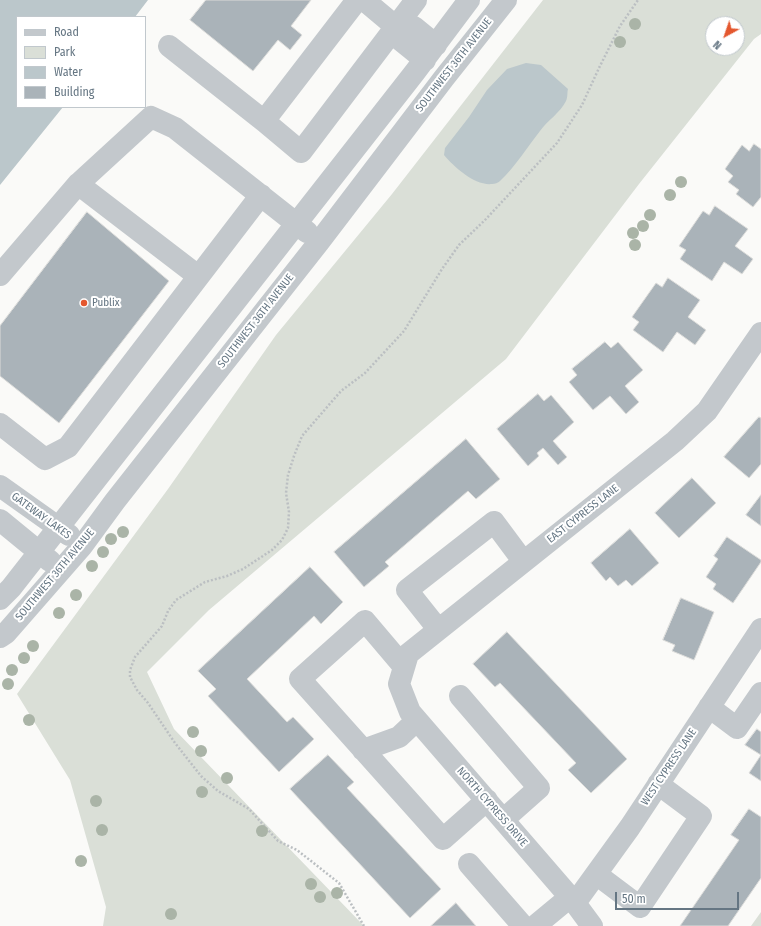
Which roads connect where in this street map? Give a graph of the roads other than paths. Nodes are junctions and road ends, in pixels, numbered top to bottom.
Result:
1 (357, 0) edge
2 (364, 0) edge
3 (416, 0) edge
4 (469, 0) edge
5 (506, 0) edge
6 (395, 26) junction
7 (169, 46) dead end
8 (430, 52) junction
9 (264, 121) junction
10 (78, 184) junction
11 (261, 196) junction
12 (296, 223) junction
13 (318, 242) junction
14 (0, 276) edge
15 (198, 276) junction
16 (761, 333) edge
17 (0, 424) edge
18 (0, 486) edge
19 (0, 520) edge
20 (58, 526) junction
21 (82, 546) junction
22 (39, 551) junction
23 (523, 561) junction
24 (61, 570) junction
25 (0, 599) edge
26 (438, 629) junction
27 (760, 634) edge
28 (0, 637) edge
29 (401, 676) junction
30 (761, 693) edge
31 (460, 696) dead end
32 (709, 707) junction
33 (417, 720) junction
34 (363, 750) junction
35 (658, 784) junction
36 (487, 800) junction
37 (504, 819) junction
38 (468, 864) dead end
39 (596, 874) junction
40 (573, 900) junction
41 (523, 926) edge
42 (535, 926) edge
43 (592, 926) edge

1 - 9 street
2 - 6 street
3 - 6 street
4 - 8 street
5 - 13 street, SOUTHWEST 36TH AVENUE
6 - 8 street
6 - 9 street
7 - 9 street
8 - 12 street
10 - 11 street
10 - 14 street
10 - 15 street
11 - 12 street
11 - 15 street
12 - 13 street
12 - 20 street
13 - 21 street, SOUTHWEST 36TH AVENUE
15 - 17 street
16 - 23 street, EAST CYPRESS LANE
18 - 20 street, GATEWAY LAKES
19 - 22 street
20 - 21 street, GATEWAY LAKES
20 - 22 street
21 - 24 street, SOUTHWEST 36TH AVENUE
22 - 24 street
22 - 25 street
23 - 26 street, EAST CYPRESS LANE
23 - 26 street
24 - 28 street, SOUTHWEST 36TH AVENUE
26 - 29 street, EAST CYPRESS LANE
27 - 32 street, WEST CYPRESS LANE
29 - 33 street, NORTH CYPRESS DRIVE
29 - 34 street, NORTH CYPRESS DRIVE
30 - 32 street
31 - 37 street
32 - 35 street, WEST CYPRESS LANE
33 - 34 street
33 - 36 street, NORTH CYPRESS DRIVE
34 - 36 street
35 - 39 street, WEST CYPRESS LANE
35 - 39 street
36 - 37 street, NORTH CYPRESS DRIVE
37 - 40 street, NORTH CYPRESS DRIVE
38 - 41 street
39 - 40 street, WEST CYPRESS LANE
40 - 42 street, WEST CYPRESS LANE
40 - 43 street, NORTH CYPRESS DRIVE

